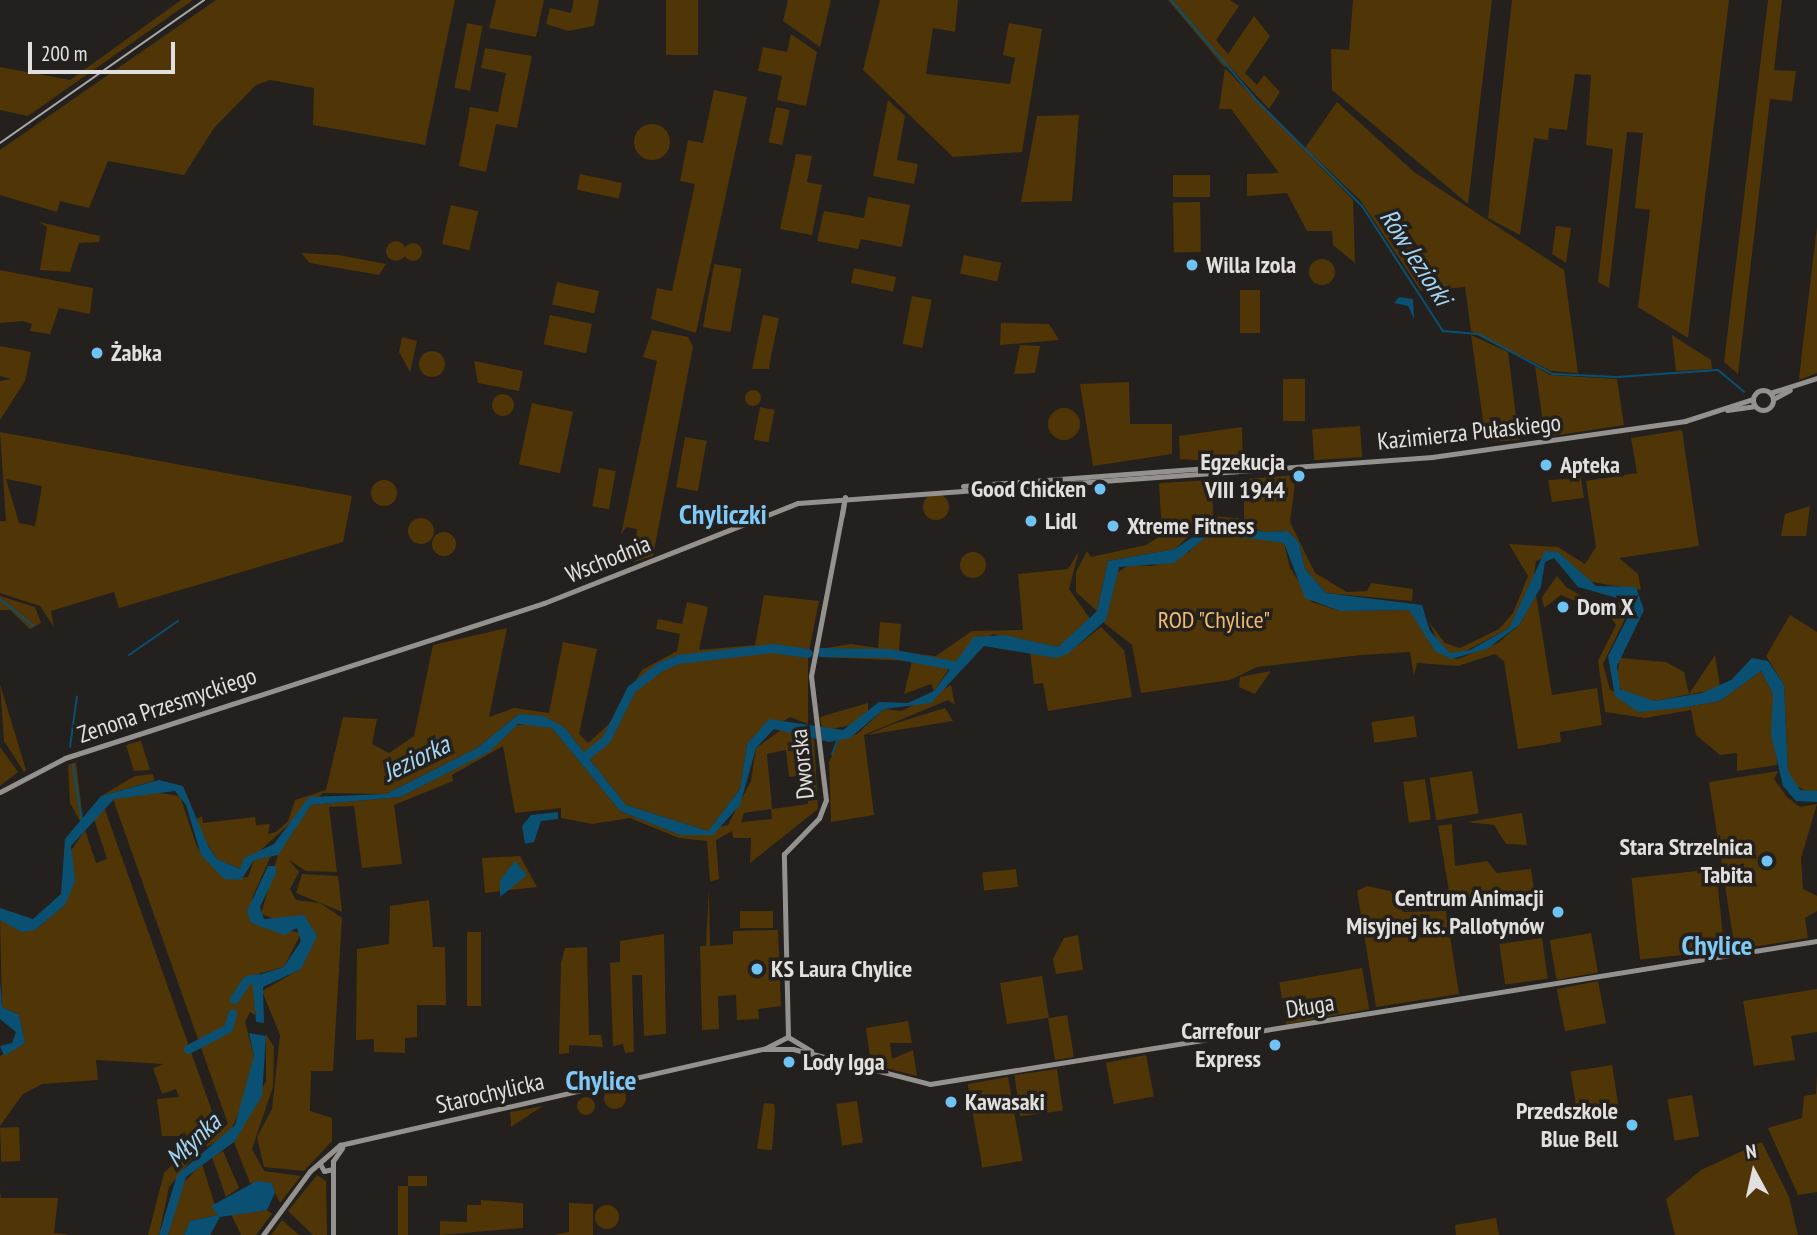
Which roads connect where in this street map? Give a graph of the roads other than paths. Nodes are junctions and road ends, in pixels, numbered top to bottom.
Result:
1 (1817, 378) edge
2 (1771, 396) junction
3 (1754, 402) junction
4 (1083, 476) joint
5 (845, 497) junction
6 (350, 663) joint
7 (0, 792) edge
8 (1817, 941) edge
9 (788, 1037) junction
10 (780, 1046) junction
11 (794, 1046) junction
12 (346, 1144) junction
13 (326, 1157) junction
14 (333, 1161) junction
15 (322, 1169) junction
16 (333, 1169) junction
17 (333, 1185) junction
18 (263, 1235) edge
19 (333, 1235) edge

1 - 2 street
2 - 3 street
2 - 3 street
3 - 4 street, Kazimierza Pułaskiego
4 - 5 street, Wschodnia
5 - 6 street, Wschodnia
5 - 9 street, Dworska
6 - 7 street, Zenona Przesmyckiego
8 - 11 street, Długa
9 - 10 street, Starochylicka
9 - 11 street, Długa
10 - 11 street
10 - 12 street, Starochylicka
12 - 13 street, Starochylicka
12 - 14 street
13 - 14 street
13 - 15 street, Starochylicka
14 - 16 street
15 - 16 street, Starochylicka
15 - 17 street
15 - 18 street, Starochylicka
16 - 17 street
17 - 19 street

